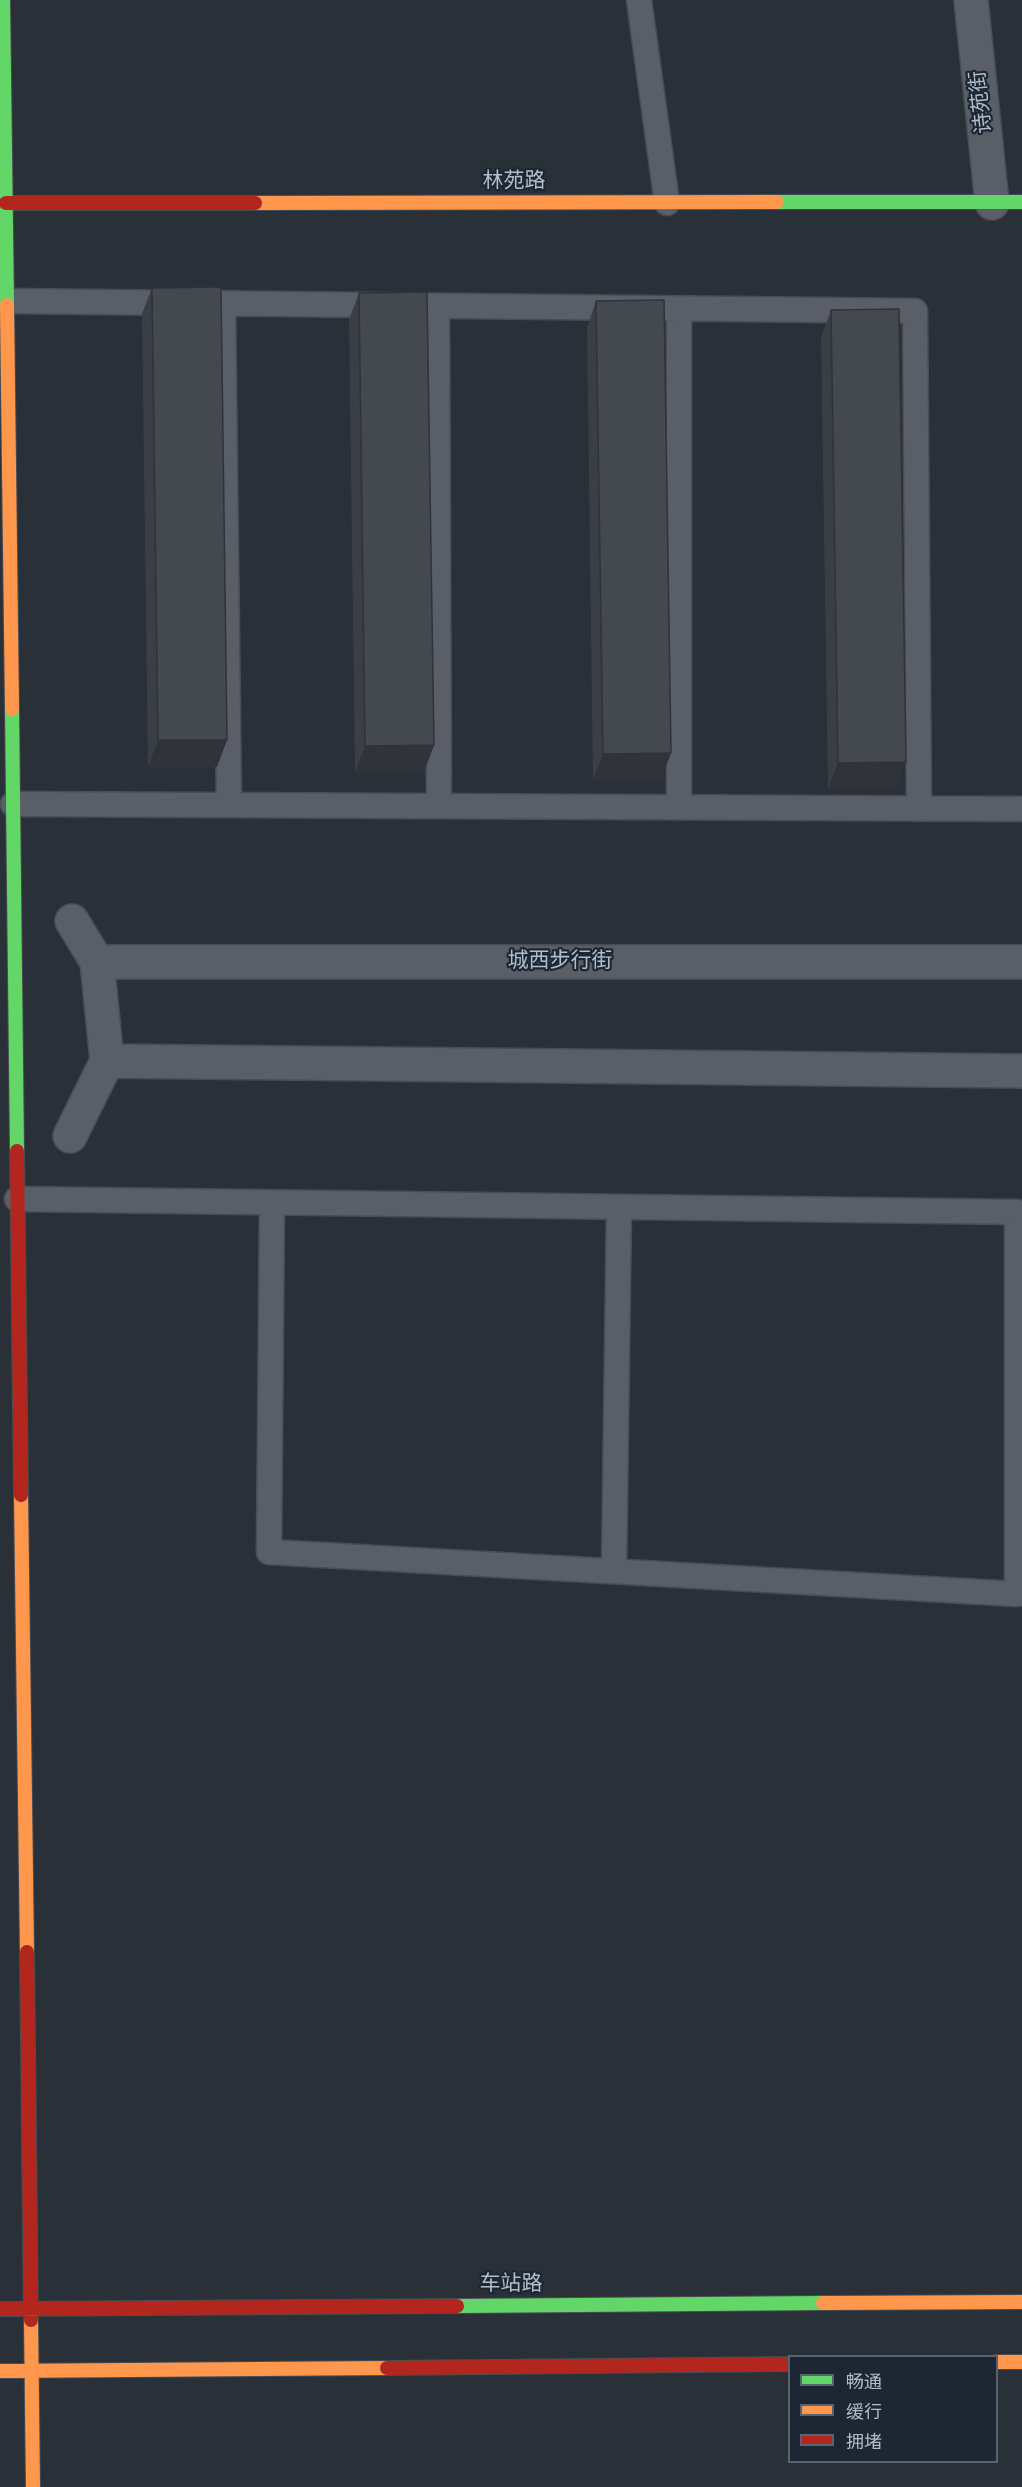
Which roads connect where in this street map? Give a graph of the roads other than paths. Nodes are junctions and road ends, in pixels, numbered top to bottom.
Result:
1 (3, 0) edge
2 (639, 0) edge
3 (971, 0) edge
4 (1007, 202) edge
5 (6, 203) junction
6 (667, 203) junction
7 (8, 300) junction
8 (223, 303) junction
9 (436, 306) junction
10 (679, 309) junction
11 (13, 804) junction
12 (229, 805) junction
13 (440, 806) junction
14 (679, 807) junction
15 (919, 808) junction
16 (1022, 808) edge
17 (72, 921) dead end
18 (97, 962) junction
19 (1022, 962) edge
20 (107, 1061) junction
21 (1022, 1071) edge
22 (70, 1136) dead end
23 (17, 1199) junction
24 (272, 1203) junction
25 (619, 1207) junction
26 (614, 1571) junction
27 (1022, 2302) edge
28 (0, 2309) edge
29 (30, 2309) junction
30 (998, 2362) edge
31 (1022, 2362) edge
32 (788, 2364) edge
33 (32, 2370) junction
34 (0, 2371) edge
35 (33, 2487) edge

1 - 5 street
2 - 6 lane
3 - 4 street, 诗苑街
4 - 6 street, 林苑路
5 - 6 street, 林苑路
5 - 7 street
7 - 8 lane
7 - 11 street
8 - 9 lane
8 - 12 lane
9 - 10 lane
9 - 13 lane
10 - 14 lane
10 - 15 lane
11 - 12 lane
11 - 23 street
12 - 13 lane
13 - 14 lane
14 - 15 lane
15 - 16 lane
17 - 18 street
18 - 19 street, 城西步行街
18 - 20 street
20 - 21 street
20 - 22 street
23 - 24 lane
23 - 29 street
24 - 25 lane
24 - 26 lane
25 - 26 lane
25 - 26 lane
27 - 29 street, 车站路
28 - 29 street, 车站路
29 - 33 street
30 - 31 street
32 - 33 street
33 - 34 street
33 - 35 street

